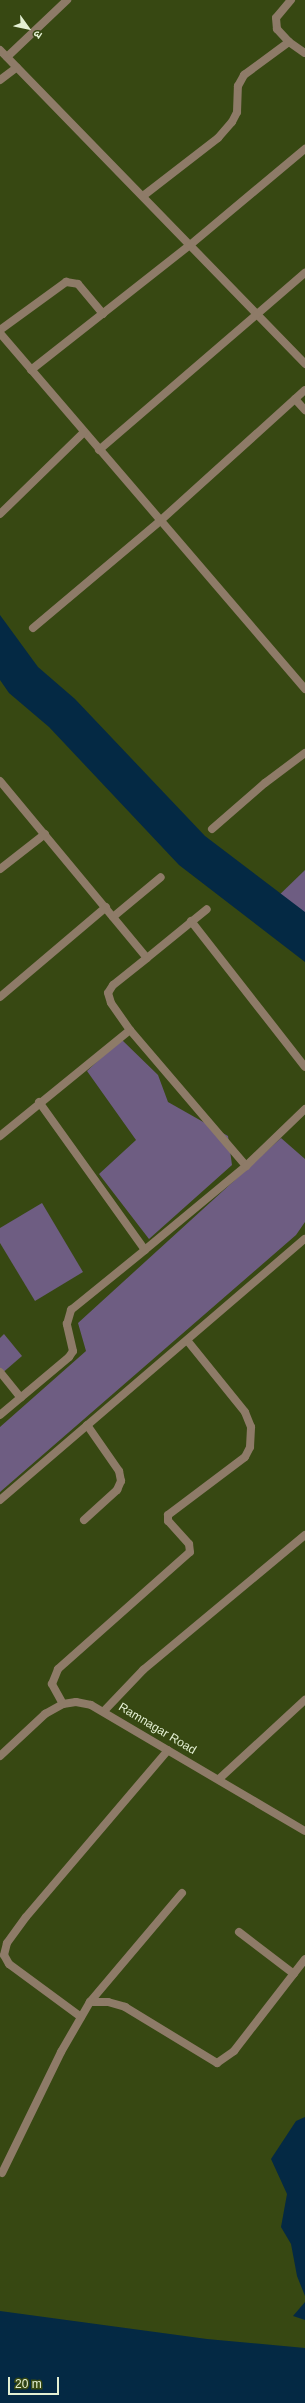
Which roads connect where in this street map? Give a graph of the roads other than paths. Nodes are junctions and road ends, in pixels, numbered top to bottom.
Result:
1 (67, 0) edge
2 (291, 0) edge
3 (289, 42) junction
4 (0, 50) edge
5 (305, 53) edge
6 (7, 57) junction
7 (17, 67) junction
8 (0, 80) edge
9 (305, 150) edge
10 (142, 196) junction
11 (190, 245) junction
12 (305, 272) edge
13 (103, 314) junction
14 (256, 314) junction
15 (0, 332) edge
16 (305, 364) edge
17 (31, 370) junction
18 (305, 390) edge
19 (295, 399) junction
20 (305, 410) edge
21 (84, 432) junction
22 (99, 450) junction
23 (0, 514) edge
24 (160, 521) junction
25 (33, 628) dead end
26 (305, 689) edge
27 (305, 753) edge
28 (0, 781) edge
29 (212, 829) dead end
30 (45, 834) junction
31 (0, 869) edge
32 (161, 878) dead end
33 (106, 907) junction
34 (207, 909) dead end
35 (113, 916) junction
36 (191, 921) junction
37 (147, 958) junction
38 (0, 997) edge
39 (130, 1030) junction
40 (305, 1067) edge
41 (39, 1102) junction
42 (305, 1109) edge
43 (0, 1136) edge
44 (246, 1166) junction
45 (305, 1239) edge
46 (145, 1250) junction
47 (187, 1340) junction
48 (0, 1372) edge
49 (21, 1398) junction
50 (0, 1415) edge
51 (87, 1426) junction
52 (0, 1500) edge
53 (84, 1520) dead end
54 (305, 1535) edge
55 (305, 1700) edge
56 (63, 1704) junction
57 (104, 1711) junction
58 (168, 1750) junction
59 (0, 1755) edge
60 (219, 1779) junction
61 (305, 1831) edge
62 (182, 1893) dead end
63 (239, 1932) dead end
64 (305, 1959) edge
65 (294, 1974) junction
66 (90, 2002) junction
67 (81, 2017) junction
68 (2, 2173) dead end

1 - 6 street
2 - 3 street
3 - 5 street
3 - 10 street
4 - 6 street
6 - 7 street
7 - 8 street
7 - 10 street
9 - 11 street
10 - 11 street
11 - 13 street
11 - 14 street
12 - 14 street
13 - 15 street
13 - 17 street
14 - 16 street
14 - 22 street
15 - 17 street
17 - 21 street
18 - 19 street
19 - 20 street
19 - 24 street
21 - 22 street
21 - 23 street
22 - 24 street
24 - 25 street
24 - 26 street
27 - 29 street
28 - 30 street
30 - 31 street
30 - 33 street
32 - 35 street
33 - 35 street
33 - 38 street
34 - 36 street
35 - 37 street
36 - 37 street
36 - 40 street
37 - 39 street
39 - 41 street
39 - 44 street
41 - 43 street
41 - 46 street
42 - 44 street
44 - 46 street
45 - 47 street
46 - 49 street
47 - 51 street
47 - 56 street
48 - 49 street
49 - 50 street
51 - 52 street
51 - 53 street
54 - 57 street
55 - 60 street
56 - 57 street, Ramnagar Road
56 - 59 street, Ramnagar Road
57 - 58 street, Ramnagar Road
58 - 60 street, Ramnagar Road
58 - 67 street
60 - 61 street, Ramnagar Road
62 - 66 street
63 - 65 street
64 - 65 street
65 - 66 street
66 - 67 street
67 - 68 street

